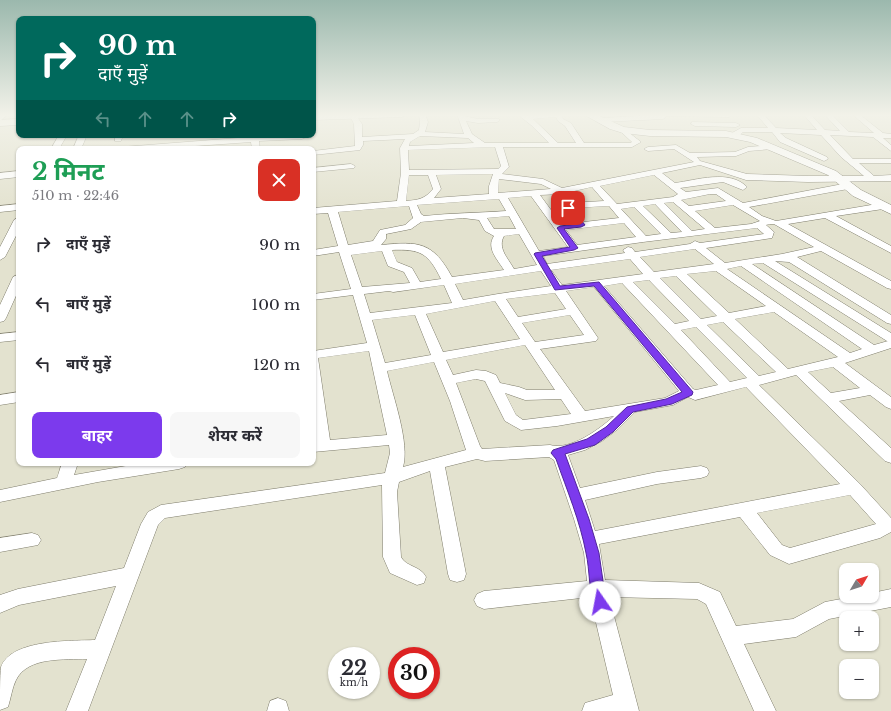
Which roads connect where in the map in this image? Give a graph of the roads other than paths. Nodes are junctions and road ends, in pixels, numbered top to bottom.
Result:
1 (358, 147) edge
2 (426, 147) edge
3 (499, 147) edge
4 (673, 147) edge
5 (676, 147) edge
6 (767, 147) edge
7 (769, 147) edge
8 (797, 147) edge
9 (837, 147) edge
10 (404, 148) joint
11 (648, 149) dead end
12 (316, 153) edge
13 (689, 155) junction
14 (824, 159) dead end
15 (851, 161) junction
16 (891, 161) edge
17 (700, 163) junction
18 (351, 166) dead end
19 (316, 170) edge
20 (431, 172) junction
21 (405, 173) junction
22 (657, 173) junction
23 (16, 174) edge
24 (498, 174) junction
25 (2, 175) edge
26 (872, 178) junction
27 (889, 179) edge
28 (844, 182) junction
29 (0, 183) edge
30 (595, 185) junction
31 (675, 186) junction
32 (743, 187) dead end
33 (561, 191) junction
34 (534, 194) junction
35 (498, 196) junction
36 (680, 197) junction
37 (657, 201) junction
38 (424, 202) junction
39 (412, 203) junction
40 (401, 204) junction
41 (589, 204) junction
42 (636, 204) junction
43 (739, 204) junction
44 (612, 205) junction
45 (16, 207) edge
46 (887, 208) edge
47 (0, 209) edge
48 (332, 209) junction
49 (687, 209) junction
50 (316, 210) edge
51 (512, 213) junction
52 (476, 216) junction
53 (828, 216) junction
54 (419, 218) junction
55 (626, 220) junction
56 (602, 223) junction
57 (763, 223) junction
58 (16, 224) edge
59 (778, 224) junction
60 (581, 225) junction
61 (560, 228) junction
62 (523, 231) junction
63 (713, 231) junction
64 (501, 233) junction
65 (686, 234) junction
66 (668, 236) junction
67 (643, 239) junction
68 (16, 242) edge
69 (620, 242) junction
70 (3, 244) edge
71 (698, 247) junction
72 (386, 248) junction
73 (574, 248) junction
74 (823, 248) junction
75 (891, 250) edge
76 (344, 251) junction
77 (316, 253) edge
78 (537, 254) junction
79 (632, 254) junction
80 (0, 257) edge
81 (784, 257) junction
82 (765, 259) junction
83 (744, 263) junction
84 (543, 266) junction
85 (720, 267) junction
86 (510, 271) junction
87 (678, 272) junction
88 (651, 276) junction
89 (624, 279) junction
90 (447, 281) junction
91 (16, 283) edge
92 (596, 283) junction
93 (416, 285) junction
94 (891, 286) edge
95 (558, 288) junction
96 (357, 290) junction
97 (316, 297) edge
98 (498, 297) junction
99 (459, 304) junction
100 (775, 308) junction
101 (419, 311) junction
102 (574, 311) junction
103 (365, 317) junction
104 (725, 317) junction
105 (0, 318) edge
106 (891, 320) edge
107 (514, 321) junction
108 (698, 323) junction
109 (672, 328) junction
110 (16, 336) edge
111 (0, 338) edge
112 (891, 338) edge
113 (530, 344) junction
114 (891, 344) edge
115 (374, 346) junction
116 (872, 350) junction
117 (316, 355) edge
118 (439, 358) junction
119 (842, 360) junction
120 (379, 368) junction
121 (792, 372) junction
122 (448, 380) junction
123 (753, 382) junction
124 (495, 386) junction
125 (728, 388) junction
126 (872, 390) junction
127 (688, 392) junction
128 (566, 394) junction
129 (16, 397) edge
130 (829, 398) junction
131 (0, 400) edge
132 (891, 404) edge
133 (630, 409) junction
134 (316, 412) edge
135 (581, 417) junction
136 (396, 439) junction
137 (318, 446) edge
138 (477, 453) junction
139 (556, 453) junction
140 (891, 457) edge
141 (436, 463) junction
142 (69, 466) edge
143 (146, 466) edge
144 (135, 467) edge
145 (701, 472) dead end
146 (391, 478) junction
147 (64, 482) junction
148 (854, 488) junction
149 (0, 496) edge
150 (574, 496) junction
151 (745, 510) junction
152 (589, 539) junction
153 (32, 540) dead end
154 (0, 545) edge
155 (457, 574) dead end
156 (130, 575) junction
157 (417, 577) dead end
158 (597, 588) junction
159 (891, 598) edge
160 (484, 600) dead end
161 (0, 604) edge
162 (731, 636) junction
163 (101, 649) junction
164 (0, 699) edge
165 (627, 707) edge
166 (77, 711) edge
167 (593, 711) edge
168 (765, 711) edge

1 - 12 street
2 - 10 street
3 - 24 street
4 - 11 street
5 - 13 street
6 - 13 street
7 - 28 street
8 - 14 street
9 - 15 street
10 - 21 street
13 - 17 street
15 - 16 street
15 - 26 street
17 - 22 street
17 - 28 street
18 - 19 street
20 - 21 street
20 - 24 street
20 - 38 street
21 - 40 street
22 - 30 street
22 - 31 street
23 - 25 street
24 - 33 street
24 - 35 street
25 - 29 street
26 - 27 street
26 - 28 street
28 - 43 street
28 - 46 street
30 - 33 street
30 - 44 street
31 - 32 street
31 - 36 street
33 - 34 street
34 - 35 street
34 - 61 street
35 - 38 street
35 - 51 street
36 - 37 street
36 - 43 street
36 - 49 street
37 - 42 street
37 - 65 street
38 - 39 street
39 - 40 street
39 - 54 street
40 - 48 street
41 - 44 street
41 - 56 street
41 - 60 street
42 - 44 street
42 - 66 street
43 - 49 street
43 - 57 street
44 - 55 street
45 - 47 street
46 - 53 street
48 - 50 street
48 - 76 street
49 - 63 street
51 - 52 street
51 - 62 street
52 - 54 street
52 - 64 street
53 - 59 street
53 - 75 street
54 - 76 street
55 - 56 street
55 - 67 street
56 - 60 street
57 - 59 street
57 - 63 street
57 - 71 street
58 - 70 street
59 - 74 street
60 - 61 street
61 - 73 street
62 - 64 street
62 - 78 street
63 - 65 street
64 - 86 street
65 - 66 street
65 - 71 street
66 - 67 street
67 - 69 street
68 - 70 street
69 - 73 street
69 - 79 street
70 - 80 street
71 - 79 street
71 - 85 street
72 - 76 street
72 - 90 street
72 - 93 street
73 - 78 street
74 - 81 street
74 - 94 street
76 - 77 street
76 - 96 street
78 - 84 street
79 - 84 street
79 - 88 street
81 - 82 street
81 - 106 street
82 - 83 street
82 - 112 street
83 - 85 street
83 - 116 street
84 - 86 street
84 - 95 street
85 - 87 street
85 - 100 street
86 - 90 street
87 - 88 street
87 - 104 street
88 - 89 street
88 - 108 street
89 - 92 street
89 - 109 street
90 - 93 street
90 - 99 street
91 - 105 street
92 - 95 street
92 - 127 street
93 - 96 street
95 - 98 street
95 - 102 street
96 - 97 street
96 - 103 street
98 - 99 street
98 - 107 street
99 - 101 street
100 - 104 street
100 - 119 street
101 - 103 street
101 - 118 street
102 - 107 street
102 - 113 street
103 - 115 street
104 - 108 street
104 - 121 street
107 - 113 street
108 - 109 street
108 - 123 street
109 - 125 street
110 - 111 street
113 - 118 street
113 - 128 street
114 - 116 street
115 - 117 street
115 - 120 street
116 - 119 street
118 - 120 street
118 - 122 street
119 - 121 street
119 - 126 street
120 - 136 street
121 - 123 street
121 - 130 street
122 - 124 street
122 - 138 street
123 - 125 street
123 - 148 street
124 - 128 street
124 - 135 street
125 - 127 street
126 - 130 street
126 - 132 street
127 - 133 street
128 - 135 street
129 - 131 street
130 - 140 street
133 - 135 street
133 - 139 street
134 - 137 street
136 - 137 street
136 - 146 street
138 - 139 street
138 - 141 street
139 - 150 street
141 - 146 street
141 - 155 street
142 - 147 street
143 - 144 street
144 - 147 street
145 - 150 street
146 - 156 street
146 - 157 street
147 - 149 street
148 - 151 street
148 - 151 street
150 - 152 street
151 - 152 street
152 - 158 street
153 - 154 street
156 - 161 street
156 - 163 street
158 - 160 street
158 - 162 street
158 - 165 street
159 - 162 street
162 - 168 street
163 - 164 street
163 - 166 street
165 - 167 street

